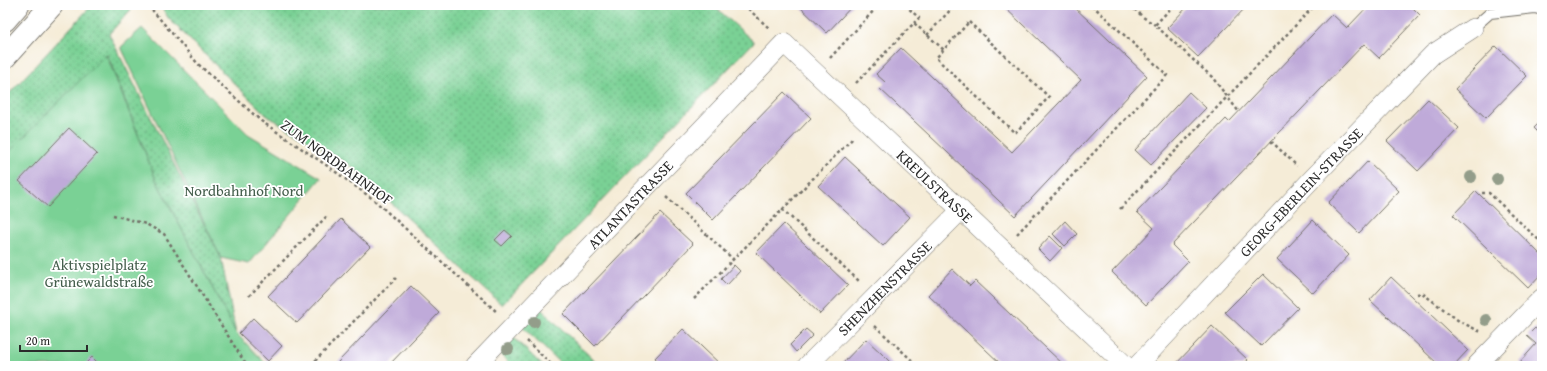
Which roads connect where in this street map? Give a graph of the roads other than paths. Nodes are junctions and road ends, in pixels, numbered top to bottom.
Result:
1 (18, 5) edge
2 (52, 5) edge
3 (1542, 10) edge
4 (5, 20) edge
5 (1473, 28) joint
6 (784, 43) joint
7 (5, 57) edge
8 (961, 210) junction
9 (1542, 298) edge
10 (475, 366) edge
11 (807, 366) edge
12 (1126, 366) edge
13 (1137, 366) edge
14 (1476, 366) edge

1 - 4 main road
2 - 7 main road
3 - 5 lane
5 - 13 street, GEORG-EBERLEIN-STRASSE
6 - 8 street, KREULSTRASSE
6 - 10 street, ATLANTASTRASSE
8 - 11 street, SHENZHENSTRASSE
8 - 12 street, KREULSTRASSE
9 - 14 street

